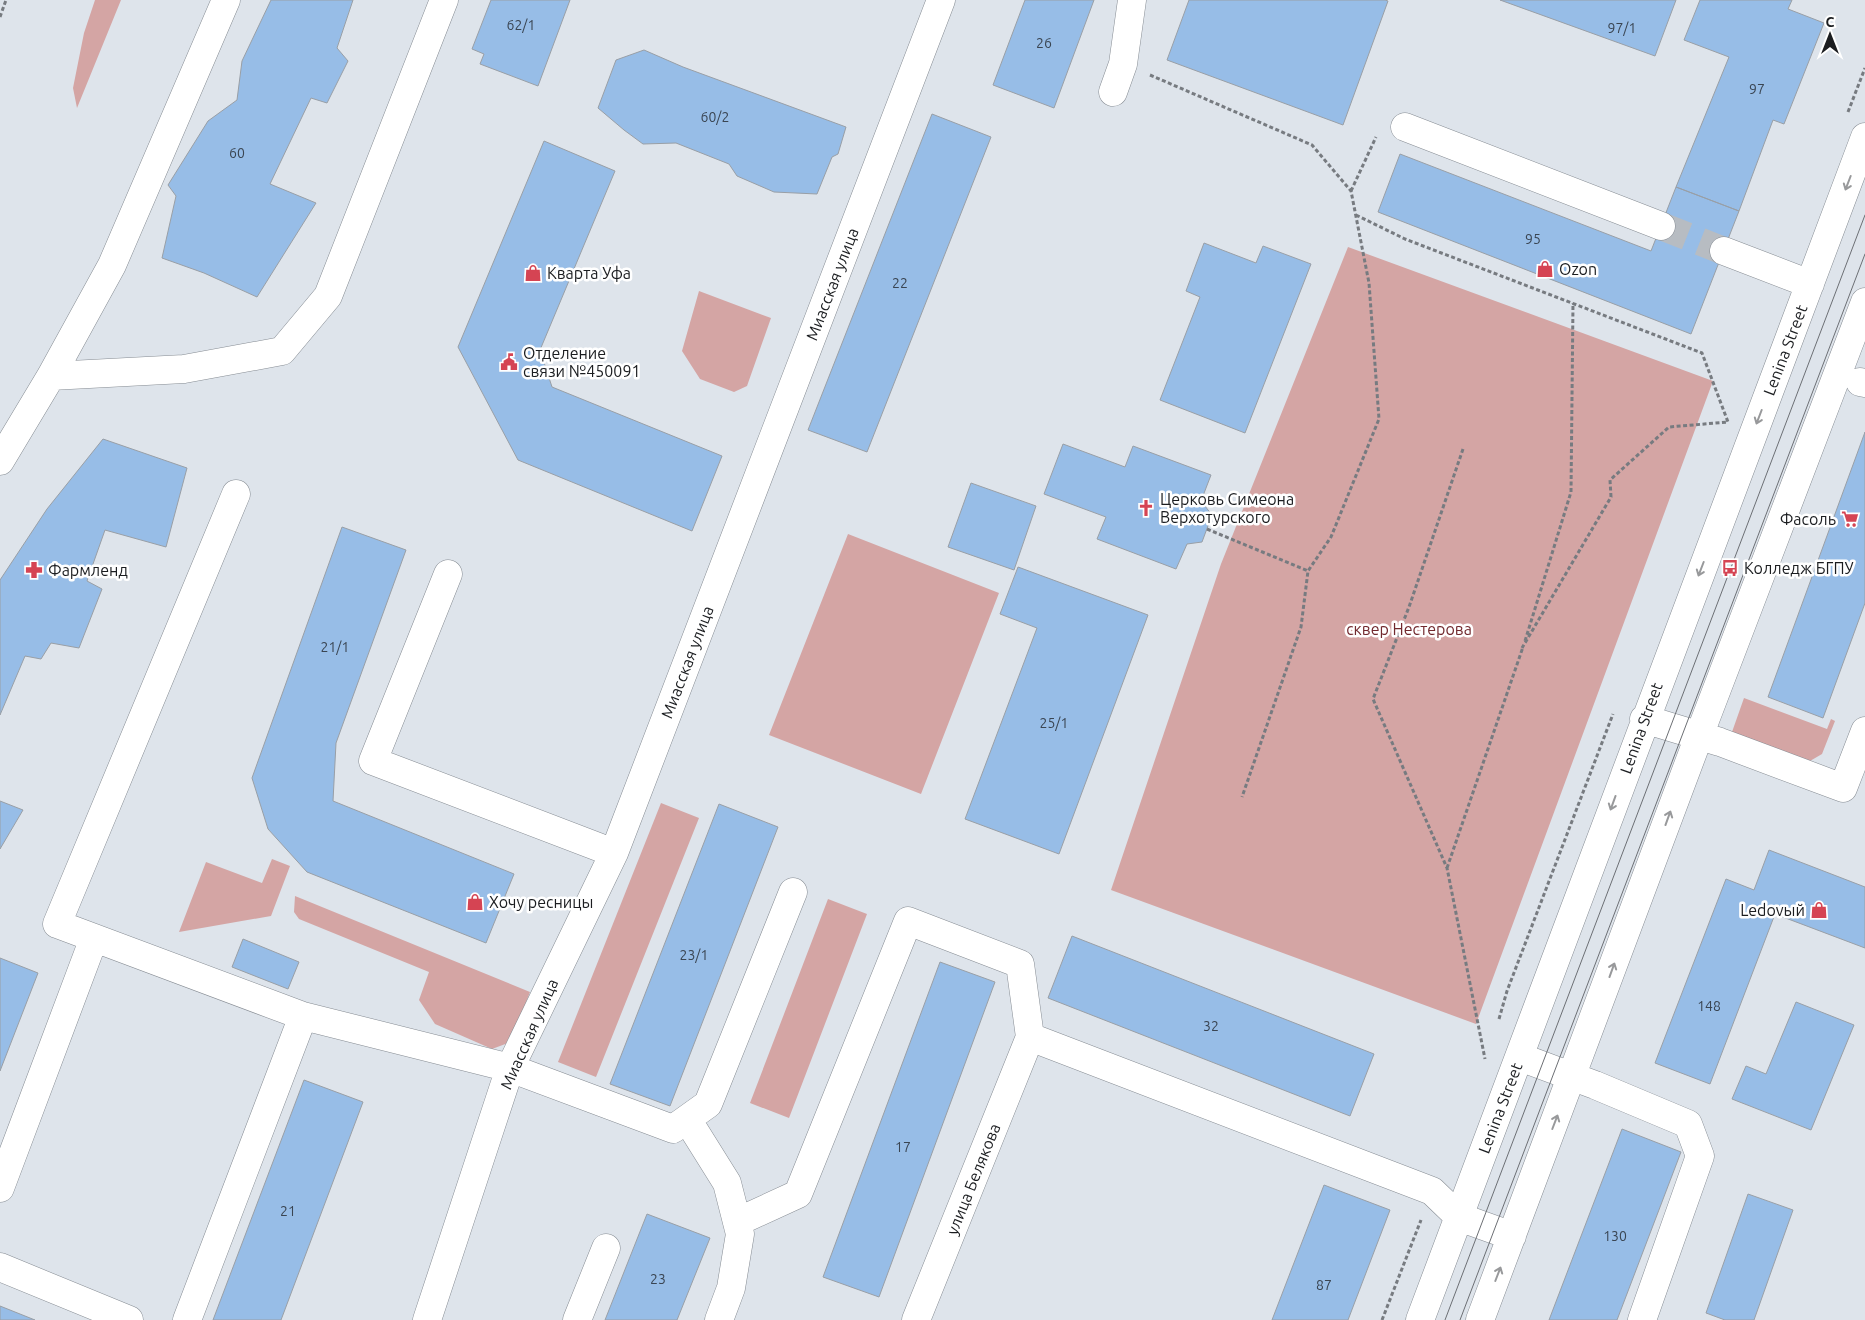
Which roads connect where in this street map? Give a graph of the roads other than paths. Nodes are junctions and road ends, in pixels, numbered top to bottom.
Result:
1 (226, 0) edge
2 (444, 0) edge
3 (941, 0) edge
4 (1132, 0) edge
5 (1113, 92) dead end
6 (1392, 128) road end
7 (1865, 137) edge
8 (1661, 226) tunnel mouth
9 (1724, 251) tunnel mouth
10 (1810, 284) junction
11 (1865, 302) edge
12 (51, 376) junction
13 (0, 461) edge
14 (236, 494) dead end
15 (448, 574) dead end
16 (1644, 719) junction
17 (1865, 731) edge
18 (1699, 736) junction
19 (1854, 790) edge
20 (614, 853) junction
21 (793, 892) dead end
22 (94, 938) junction
23 (303, 1016) junction
24 (1030, 1037) junction
25 (1520, 1058) junction
26 (510, 1068) junction
27 (1573, 1076) junction
28 (687, 1120) junction
29 (0, 1188) edge
30 (1459, 1218) junction
31 (737, 1222) junction
32 (1512, 1236) junction
33 (606, 1248) dead end
34 (0, 1267) edge
35 (129, 1320) edge
36 (187, 1320) edge
37 (427, 1320) edge
38 (577, 1320) edge
39 (719, 1320) edge
40 (916, 1320) edge
41 (1420, 1320) edge
42 (1480, 1320) edge
43 (1642, 1320) edge

1 - 12 street
2 - 12 street
3 - 20 street, Миасская улица
4 - 5 street
6 - 8 street
7 -> 10 street, Lenina Street
9 - 10 street
10 -> 16 street, Lenina Street
11 - 18 street
12 - 13 street
14 - 22 street
15 - 20 street
16 - 18 street
16 -> 25 street, Lenina Street
17 - 19 street
18 - 19 street
27 -> 18 street
20 - 26 street, Миасская улица
21 - 28 street
22 - 23 street
22 - 29 street
23 - 26 street
23 - 36 street
24 - 30 street
24 - 31 street
24 - 40 street, улица Белякова
25 - 27 street
25 - 30 street, Lenina Street
26 - 28 street
26 - 37 street, Миасская улица
32 -> 27 street
27 - 43 street
28 - 31 street
30 - 32 street
30 - 41 street, Lenina Street
31 - 39 street
42 -> 32 street
33 - 38 street
34 - 35 street

